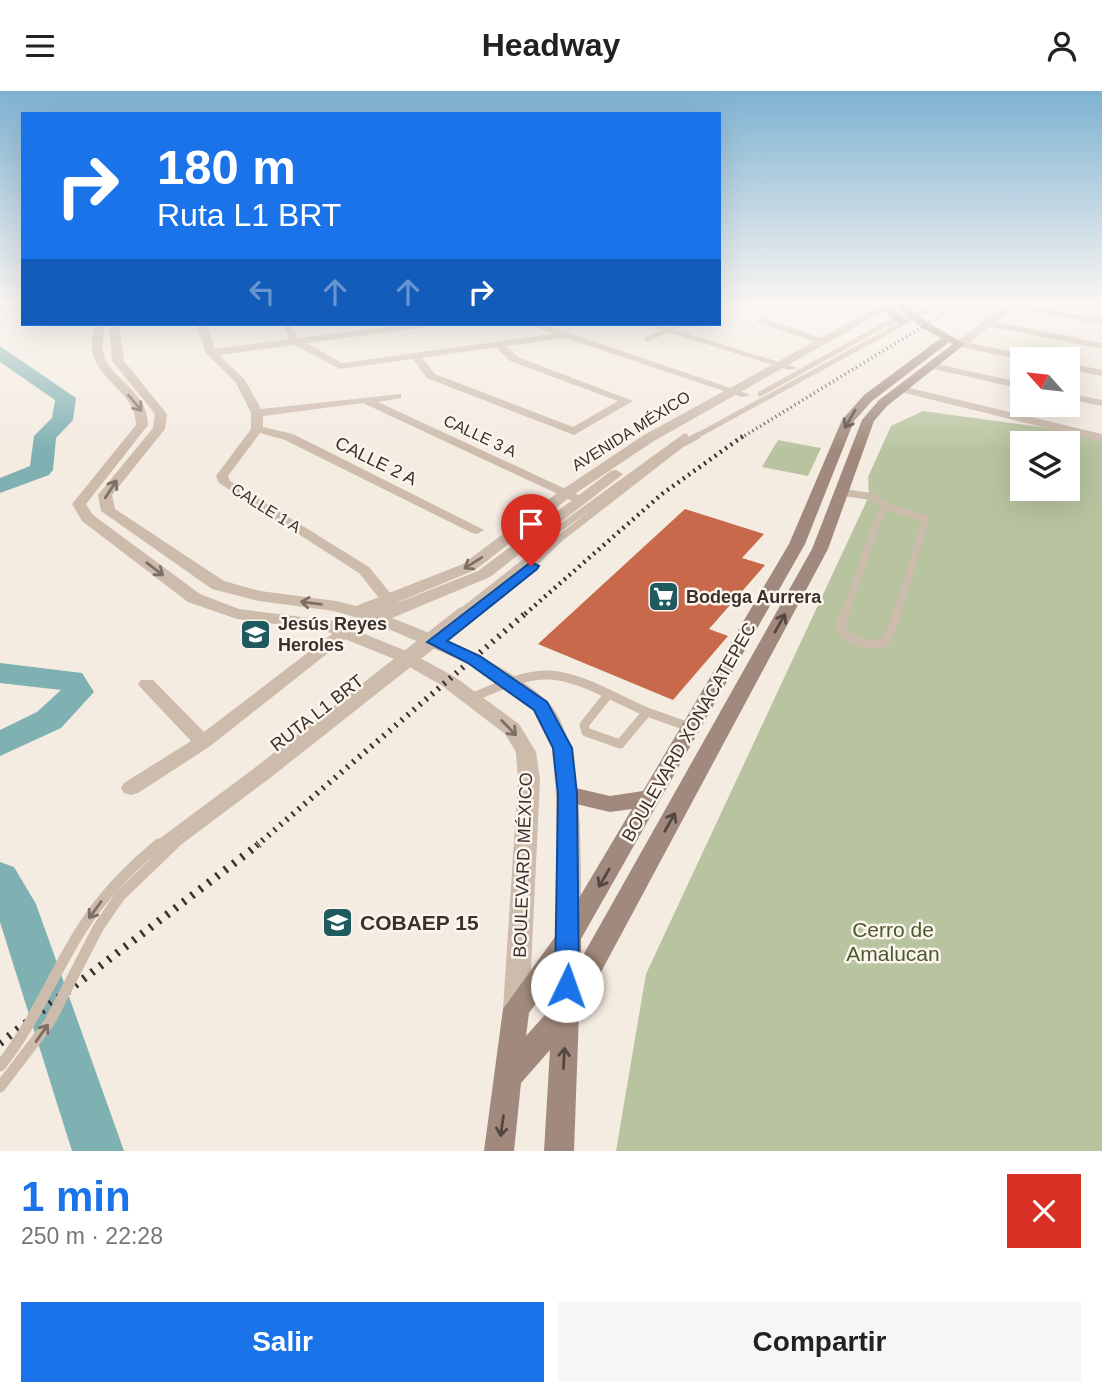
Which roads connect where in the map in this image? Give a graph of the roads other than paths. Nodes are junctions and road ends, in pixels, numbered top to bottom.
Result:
1 (98, 352) edge
2 (117, 352) edge
3 (215, 352) edge
4 (315, 352) edge
5 (443, 352) edge
6 (507, 352) edge
7 (618, 352) edge
8 (742, 352) edge
9 (805, 352) edge
10 (814, 352) edge
11 (838, 352) edge
12 (936, 352) edge
13 (943, 352) edge
14 (211, 353) joint
15 (416, 356) junction
16 (786, 366) junction
17 (933, 366) junction
18 (1080, 368) edge
19 (1102, 373) edge
20 (1010, 383) edge
21 (901, 389) junction
22 (739, 392) junction
23 (397, 396) dead end
24 (1080, 399) edge
25 (367, 401) junction
26 (1102, 404) edge
27 (257, 413) junction
28 (257, 429) junction
29 (1102, 438) edge
30 (841, 492) junction
31 (572, 497) junction
32 (886, 506) junction
33 (477, 530) dead end
34 (379, 610) junction
35 (337, 628) junction
36 (432, 640) junction
37 (408, 659) junction
38 (379, 682) junction
39 (508, 683) junction
40 (147, 684) dead end
41 (607, 696) junction
42 (471, 698) junction
43 (646, 712) junction
44 (692, 728) junction
45 (203, 742) junction
46 (131, 788) dead end
47 (567, 794) junction
48 (652, 798) junction
49 (569, 938) junction
50 (516, 1009) junction
51 (566, 1011) junction
52 (0, 1066) edge
53 (509, 1076) junction
54 (0, 1087) edge
55 (499, 1151) edge
56 (559, 1151) edge

1 -> 35 street, BOULEVARD MÉXICO
34 -> 2 street
3 - 14 street
4 - 15 street
5 - 15 street
6 - 15 street
7 - 22 street
8 - 16 street
9 - 16 street, AVENIDA MÉXICO
10 - 16 street, AVENIDA MÉXICO
11 - 36 lane, RUTA L1 BRT
12 -> 44 main road, BOULEVARD XONACATEPEC
13 - 17 main road, BOULEVARD XONACATEPEC
14 - 27 street
16 - 22 street, AVENIDA MÉXICO
17 - 20 street
17 - 21 main road, BOULEVARD XONACATEPEC
18 - 19 street
21 - 29 street
21 - 30 main road, BOULEVARD XONACATEPEC
22 - 31 street, AVENIDA MÉXICO
23 - 25 street
24 - 26 street
25 - 27 street
25 - 31 street, CALLE 3 A
27 - 28 street
28 - 33 street, CALLE 2 A
28 - 34 street, CALLE 1 A
30 - 32 lane
51 -> 30 main road, BOULEVARD XONACATEPEC
31 - 34 street, AVENIDA MÉXICO
32 - 32 lane
34 - 35 street, AVENIDA MÉXICO
34 - 36 street
35 - 37 street, BOULEVARD MÉXICO
35 - 45 street
36 - 37 lane, RUTA L1 BRT
36 - 39 street
37 - 38 lane, RUTA L1 BRT
37 - 42 street, BOULEVARD MÉXICO
38 -> 52 lane, RUTA L1 BRT, bridge
54 -> 38 lane, RUTA L1 BRT, bridge
39 - 41 lane
39 - 42 lane
39 - 47 street
40 - 45 street
41 - 43 lane
41 - 43 lane
42 -> 50 street, BOULEVARD MÉXICO
43 - 44 lane
44 - 48 main road, BOULEVARD XONACATEPEC
45 - 46 street
47 - 48 main road
47 - 49 street
48 -> 49 main road, BOULEVARD XONACATEPEC
49 - 50 main road, BOULEVARD XONACATEPEC
49 - 51 main road
50 - 53 main road
51 - 53 main road
56 -> 51 main road, BOULEVARD XONACATEPEC
53 -> 55 main road

